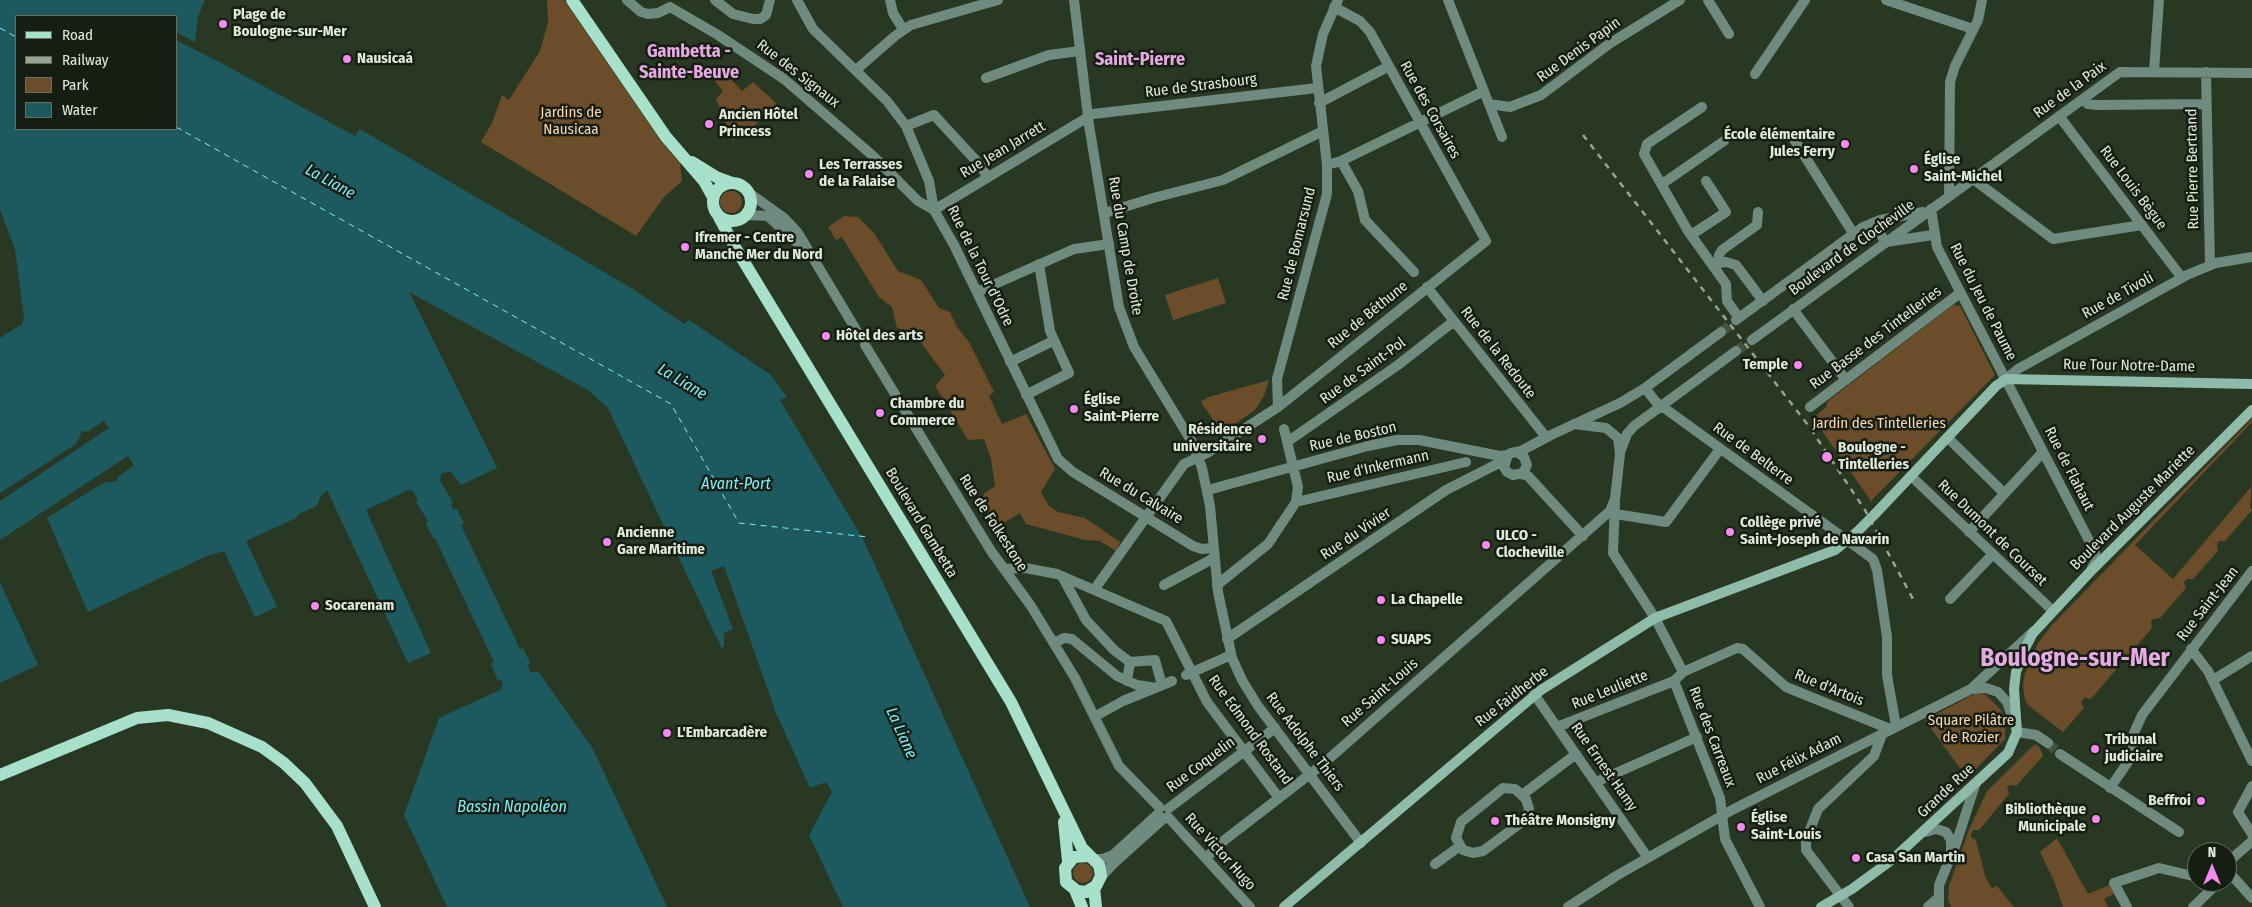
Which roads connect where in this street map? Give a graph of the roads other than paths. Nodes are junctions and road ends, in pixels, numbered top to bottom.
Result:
1 (572, 0) edge
2 (627, 0) edge
3 (715, 0) edge
4 (770, 0) edge
5 (797, 0) edge
6 (890, 0) edge
7 (998, 0) edge
8 (1074, 0) edge
9 (1448, 0) edge
10 (1680, 0) edge
11 (1708, 0) edge
12 (1805, 0) edge
13 (1886, 0) edge
14 (1982, 0) edge
15 (2159, 0) edge
16 (669, 4) edge
17 (1336, 4) edge
18 (1974, 28) junction
19 (903, 29) junction
20 (1729, 34) dead end
21 (1080, 51) junction
22 (1749, 65) dead end
23 (1389, 66) junction
24 (856, 70) junction
25 (2154, 71) junction
26 (2206, 72) junction
27 (2252, 73) edge
28 (986, 78) dead end
29 (1317, 88) junction
30 (1484, 91) junction
31 (2083, 100) junction
32 (1320, 103) junction
33 (1489, 104) junction
34 (2206, 104) junction
35 (1702, 107) dead end
36 (1088, 116) junction
37 (2059, 116) junction
38 (1420, 122) junction
39 (906, 126) junction
40 (1323, 131) junction
41 (1792, 136) dead end
42 (1502, 137) dead end
43 (1724, 141) dead end
44 (674, 148) junction
45 (1341, 161) junction
46 (1327, 164) junction
47 (987, 176) junction
48 (1973, 180) junction
49 (1706, 182) dead end
50 (732, 183) junction
51 (1662, 184) junction
52 (748, 192) junction
53 (1949, 196) junction
54 (713, 197) junction
55 (1931, 209) junction
56 (934, 210) junction
57 (1758, 212) dead end
58 (1104, 214) junction
59 (744, 216) junction
60 (719, 217) junction
61 (1872, 223) junction
62 (2142, 224) junction
63 (1853, 233) junction
64 (1691, 235) junction
65 (1933, 235) junction
66 (1486, 241) joint
67 (1886, 242) junction
68 (1110, 244) junction
69 (2252, 257) edge
70 (813, 258) junction
71 (745, 263) junction
72 (1039, 264) junction
73 (1716, 264) junction
74 (2210, 266) junction
75 (1414, 272) dead end
76 (2182, 278) junction
77 (1427, 287) junction
78 (976, 292) junction
79 (1960, 293) junction
80 (1763, 301) junction
81 (1793, 309) junction
82 (1454, 321) junction
83 (1721, 332) tunnel mouth
84 (858, 333) dead end
85 (1752, 340) tunnel mouth
86 (1053, 341) junction
87 (866, 345) dead end
88 (1736, 351) tunnel mouth
89 (1010, 362) junction
90 (2006, 379) junction
91 (1846, 380) junction
92 (2252, 384) edge
93 (1645, 388) junction
94 (1026, 395) junction
95 (1662, 406) junction
96 (1810, 407) dead end
97 (1273, 410) junction
98 (2251, 410) edge
99 (1574, 424) junction
100 (1284, 429) dead end
101 (1546, 437) junction
102 (1948, 438) junction
103 (1287, 442) junction
104 (1720, 449) junction
105 (1468, 450) junction
106 (2044, 452) junction
107 (1620, 454) junction
108 (1510, 456) junction
109 (1198, 457) junction
110 (1058, 459) joint
111 (1466, 462) junction
112 (1293, 467) junction
113 (1521, 474) junction
114 (1911, 476) junction
115 (1208, 490) junction
116 (1446, 490) junction
117 (2004, 493) junction
118 (1296, 502) junction
119 (1611, 514) junction
120 (1146, 517) junction
121 (1969, 532) junction
122 (1583, 536) junction
123 (1848, 541) junction
124 (1213, 553) junction
125 (1993, 554) junction
126 (1004, 569) junction
127 (2252, 571) edge
128 (2089, 573) junction
129 (1062, 576) junction
130 (1164, 585) dead end
131 (1217, 585) junction
132 (1094, 590) junction
133 (1950, 599) dead end
134 (2052, 611) junction
135 (1655, 618) junction
136 (2036, 629) junction
137 (1227, 639) junction
138 (1054, 644) junction
139 (2191, 650) junction
140 (1231, 655) junction
141 (2252, 656) edge
142 (1130, 662) junction
143 (1683, 672) junction
144 (1189, 674) junction
145 (2213, 680) junction
146 (1127, 681) junction
147 (1674, 681) junction
148 (1163, 685) junction
149 (1971, 689) junction
150 (1534, 694) junction
151 (1096, 716) junction
152 (1558, 727) junction
153 (1275, 728) junction
154 (1890, 729) junction
155 (2017, 732) junction
156 (1697, 737) junction
157 (2048, 743) tunnel mouth
158 (1244, 751) junction
159 (1576, 754) junction
160 (2060, 754) tunnel mouth
161 (2252, 762) edge
162 (0, 775) edge
163 (1310, 775) junction
164 (1596, 782) junction
165 (1975, 785) junction
166 (2252, 786) edge
167 (2110, 788) junction
168 (1522, 795) junction
169 (1279, 798) junction
170 (1060, 806) junction
171 (1164, 813) junction
172 (1722, 815) junction
173 (1924, 832) junction
174 (2179, 832) dead end
175 (2252, 840) edge
176 (1361, 843) junction
177 (1460, 846) junction
178 (1091, 858) junction
179 (1206, 858) junction
180 (1648, 858) junction
181 (2237, 858) edge
182 (1949, 860) junction
183 (1068, 862) junction
184 (1435, 864) dead end
185 (2187, 875) edge
186 (2237, 881) edge
187 (1097, 883) junction
188 (1075, 890) junction
189 (2206, 892) edge
190 (1841, 896) junction
191 (2252, 898) edge
192 (1938, 902) edge
193 (375, 907) edge
194 (1082, 907) edge
195 (1096, 907) edge
196 (1250, 907) edge
197 (1284, 907) edge
198 (1568, 907) edge
199 (1760, 907) edge
200 (1821, 907) edge
201 (1849, 907) edge
202 (1928, 907) edge
203 (2127, 907) edge
204 (2193, 907) edge

1 - 44 main road
2 - 16 street, Rue des Signaux
3 - 4 street
5 - 24 street, Rue de la Tour d'Odre
6 - 19 street
7 - 19 street
8 - 21 street, Rue du Camp de Droite
9 - 30 street
10 - 33 street, Rue Denis Papin
11 - 20 street
12 - 22 street
13 - 18 street
14 - 18 street
15 - 25 street
16 - 56 street, Rue des Signaux
17 - 23 street, Rue des Corsaires
17 - 29 street, Rue de Bomarsund
18 - 53 street
19 - 24 street
21 - 28 street
21 - 36 street, Rue du Camp de Droite
23 - 32 street
23 - 38 street, Rue des Corsaires
24 - 39 street, Rue de la Tour d'Odre
25 - 26 street, Rue de la Paix
25 - 31 street, Rue de la Paix
26 - 27 street, Rue de la Paix
26 - 34 street, Rue Pierre Bertrand
29 - 32 street, Rue de Bomarsund
29 - 36 street, Rue de Strasbourg
30 - 33 street
30 - 38 street
31 - 34 street
31 - 37 street, Rue de la Paix
32 - 40 street, Rue de Bomarsund
33 - 42 street
34 - 74 street, Rue Pierre Bertrand
35 - 51 street
36 - 47 street, Rue Jean Jarrett
36 - 58 street, Rue du Camp de Droite
37 - 48 street, Rue de la Paix
37 - 62 street, Rue Louis Bègue
38 - 45 street
38 - 66 street, Rue des Corsaires
39 - 47 street
39 - 56 street, Rue de la Tour d'Odre
40 - 46 street, Rue de Bomarsund
40 - 58 street
41 - 63 street
43 - 51 street
44 - 50 main road
44 - 54 main road
45 - 46 street
45 - 75 street
46 - 97 street, Rue de Bomarsund
47 - 56 street, Rue Jean Jarrett
48 - 53 street, Rue de la Paix
48 - 62 street
49 - 64 street
50 - 52 main road
50 - 54 main road
51 - 64 street
52 - 59 main road
52 - 70 street
53 - 55 street, Rue de la Paix
54 - 60 main road
55 - 61 street, Boulevard de Clocheville
55 - 65 street, Rue du Jeu de Paume
55 - 67 street, Boulevard de Clocheville
56 - 78 street, Rue de la Tour d'Odre
57 - 73 street
58 - 68 street, Rue du Camp de Droite
59 - 60 main road
59 - 70 street
59 - 71 main road, Boulevard Gambetta
60 - 71 main road, Boulevard Gambetta
61 - 63 street, Boulevard de Clocheville
61 - 67 street
62 - 76 street, Rue Louis Bègue
63 - 80 street, Boulevard de Clocheville
64 - 73 street
65 - 67 street
65 - 79 street, Rue du Jeu de Paume
66 - 77 street, Rue de Béthune
67 - 81 street, Boulevard de Clocheville
68 - 72 street
68 - 109 street, Rue du Camp de Droite
69 - 74 street, Rue de Tivoli
70 - 84 street
71 - 170 main road, Boulevard Gambetta
72 - 78 street
72 - 86 street
73 - 80 street
73 - 80 street, Boulevard de Clocheville
74 - 76 street, Rue de Tivoli
76 - 90 street, Rue de Tivoli
77 - 82 street, Rue de la Redoute
77 - 97 street, Rue de Béthune
78 - 89 street, Rue de la Tour d'Odre
79 - 90 street, Rue du Jeu de Paume
79 - 91 street, Rue Basse des Tintelleries
81 - 85 street, Boulevard de Clocheville
81 - 91 street
82 - 101 street, Rue de la Redoute
82 - 103 street, Rue de Saint-Pol
83 - 93 street
86 - 89 street
86 - 94 street
87 - 126 street, Rue de Folkestone
88 - 95 street
89 - 94 street, Rue de la Tour d'Odre
90 - 92 main road, Rue Tour Notre-Dame
90 - 102 main road, Rue Faidherbe
90 - 106 street, Rue de Flahaut
91 - 96 street, Rue Basse des Tintelleries
93 - 95 street, Rue de Belterre
93 - 99 street, Rue du Vivier
94 - 110 street, Rue de la Tour d'Odre
95 - 104 street, Rue de Belterre
95 - 107 street
97 - 109 street, Rue de Béthune
98 - 128 main road, Boulevard Auguste Mariette
99 - 101 street, Rue du Vivier
99 - 107 street
100 - 103 street
101 - 108 street, Rue du Vivier
102 - 114 main road, Rue Faidherbe
102 - 117 street
103 - 112 street
104 - 119 street
104 - 123 street, Rue de Belterre
105 - 108 street, Rue de Boston
105 - 111 street
105 - 112 street, Rue de Boston
106 - 117 street
106 - 128 street, Rue de Flahaut
107 - 119 street
108 - 113 street
108 - 113 street
108 - 116 street, Rue du Vivier
109 - 115 street, Rue du Camp de Droite
109 - 120 street, Rue de Béthune
110 - 120 street, Rue du Calvaire
111 - 116 street
111 - 118 street, Rue d'Inkermann
112 - 115 street, Rue de Boston
112 - 118 street
113 - 122 street
114 - 121 street, Rue Dumont de Courset
114 - 123 main road, Rue Faidherbe, bridge
115 - 124 street, Rue du Camp de Droite
116 - 137 street, Rue du Vivier
117 - 121 street
118 - 131 street
119 - 122 street, Rue Saint-Louis
119 - 135 street
120 - 124 street, Rue du Calvaire
120 - 132 street, Rue de Béthune
121 - 125 street, Rue Dumont de Courset
122 - 163 street, Rue Saint-Louis
123 - 135 main road, Rue Faidherbe
123 - 154 street, Rue de Belterre
124 - 130 street
124 - 131 street, Rue du Camp de Droite
125 - 133 street
125 - 134 street, Rue Dumont de Courset
126 - 129 street, Rue Edmond Rostand
126 - 138 street, Rue de Folkestone
127 - 139 street, Rue Saint-Jean
128 - 134 main road, Boulevard Auguste Mariette
129 - 132 street, Rue Edmond Rostand
129 - 142 street
131 - 137 street, Rue du Camp de Droite
132 - 144 street, Rue Edmond Rostand
134 - 136 main road, Boulevard Auguste Mariette
135 - 143 street
135 - 150 main road, Rue Faidherbe
136 - 149 street, Rue Félix Adam
136 - 155 main road, Grande Rue
137 - 140 street, Rue du Camp de Droite
138 - 146 street
138 - 151 street, Rue de Folkestone
139 - 145 street
139 - 167 street, Rue Saint-Jean
140 - 144 street
140 - 153 street, Rue Adolphe Thiers
141 - 145 street
142 - 146 street
142 - 148 street
143 - 147 street, Rue des Carreaux
143 - 154 street, Rue d'Artois
144 - 158 street, Rue Edmond Rostand
145 - 161 street
146 - 148 street
147 - 152 street, Rue Leuliette
147 - 156 street, Rue des Carreaux
148 - 151 street
149 - 154 street, Rue Félix Adam
149 - 155 street
150 - 152 street, Rue Ernest Hamy
150 - 176 main road, Rue Faidherbe
151 - 171 street, Rue Victor Hugo
152 - 159 street, Rue Ernest Hamy
153 - 158 street, Rue Coquelin
153 - 163 street, Rue Adolphe Thiers
154 - 172 street, Rue Félix Adam
154 - 190 street
155 - 157 street
155 - 165 main road, Grande Rue
156 - 164 street
156 - 172 street, Rue des Carreaux
158 - 169 street, Rue Edmond Rostand
158 - 171 street, Rue Coquelin
159 - 164 street, Rue Ernest Hamy
159 - 168 street
160 - 167 street
162 - 193 main road
163 - 169 street, Rue Edmond Rostand
163 - 176 street, Rue Adolphe Thiers
164 - 180 street, Rue Ernest Hamy
165 - 173 main road, Grande Rue
165 - 182 street
166 - 175 street
167 - 174 street
168 - 177 street
168 - 177 street
169 - 179 street
170 - 178 main road
170 - 183 main road
171 - 178 street
171 - 179 street, Rue Victor Hugo
171 - 187 street
172 - 180 street, Rue Félix Adam
172 - 199 street, Rue des Carreaux
173 - 182 street
173 - 190 main road, Grande Rue
175 - 181 street
176 - 197 main road, Rue Faidherbe
177 - 184 street
178 - 183 main road
178 - 187 main road
179 - 196 street, Rue Victor Hugo
180 - 198 street, Rue Félix Adam
182 - 192 street
183 - 188 main road
185 - 203 street
186 - 191 street
187 - 188 main road
187 - 195 main road
188 - 194 main road
189 - 204 street
190 - 200 main road, Grande Rue
190 - 201 street
192 - 202 street

